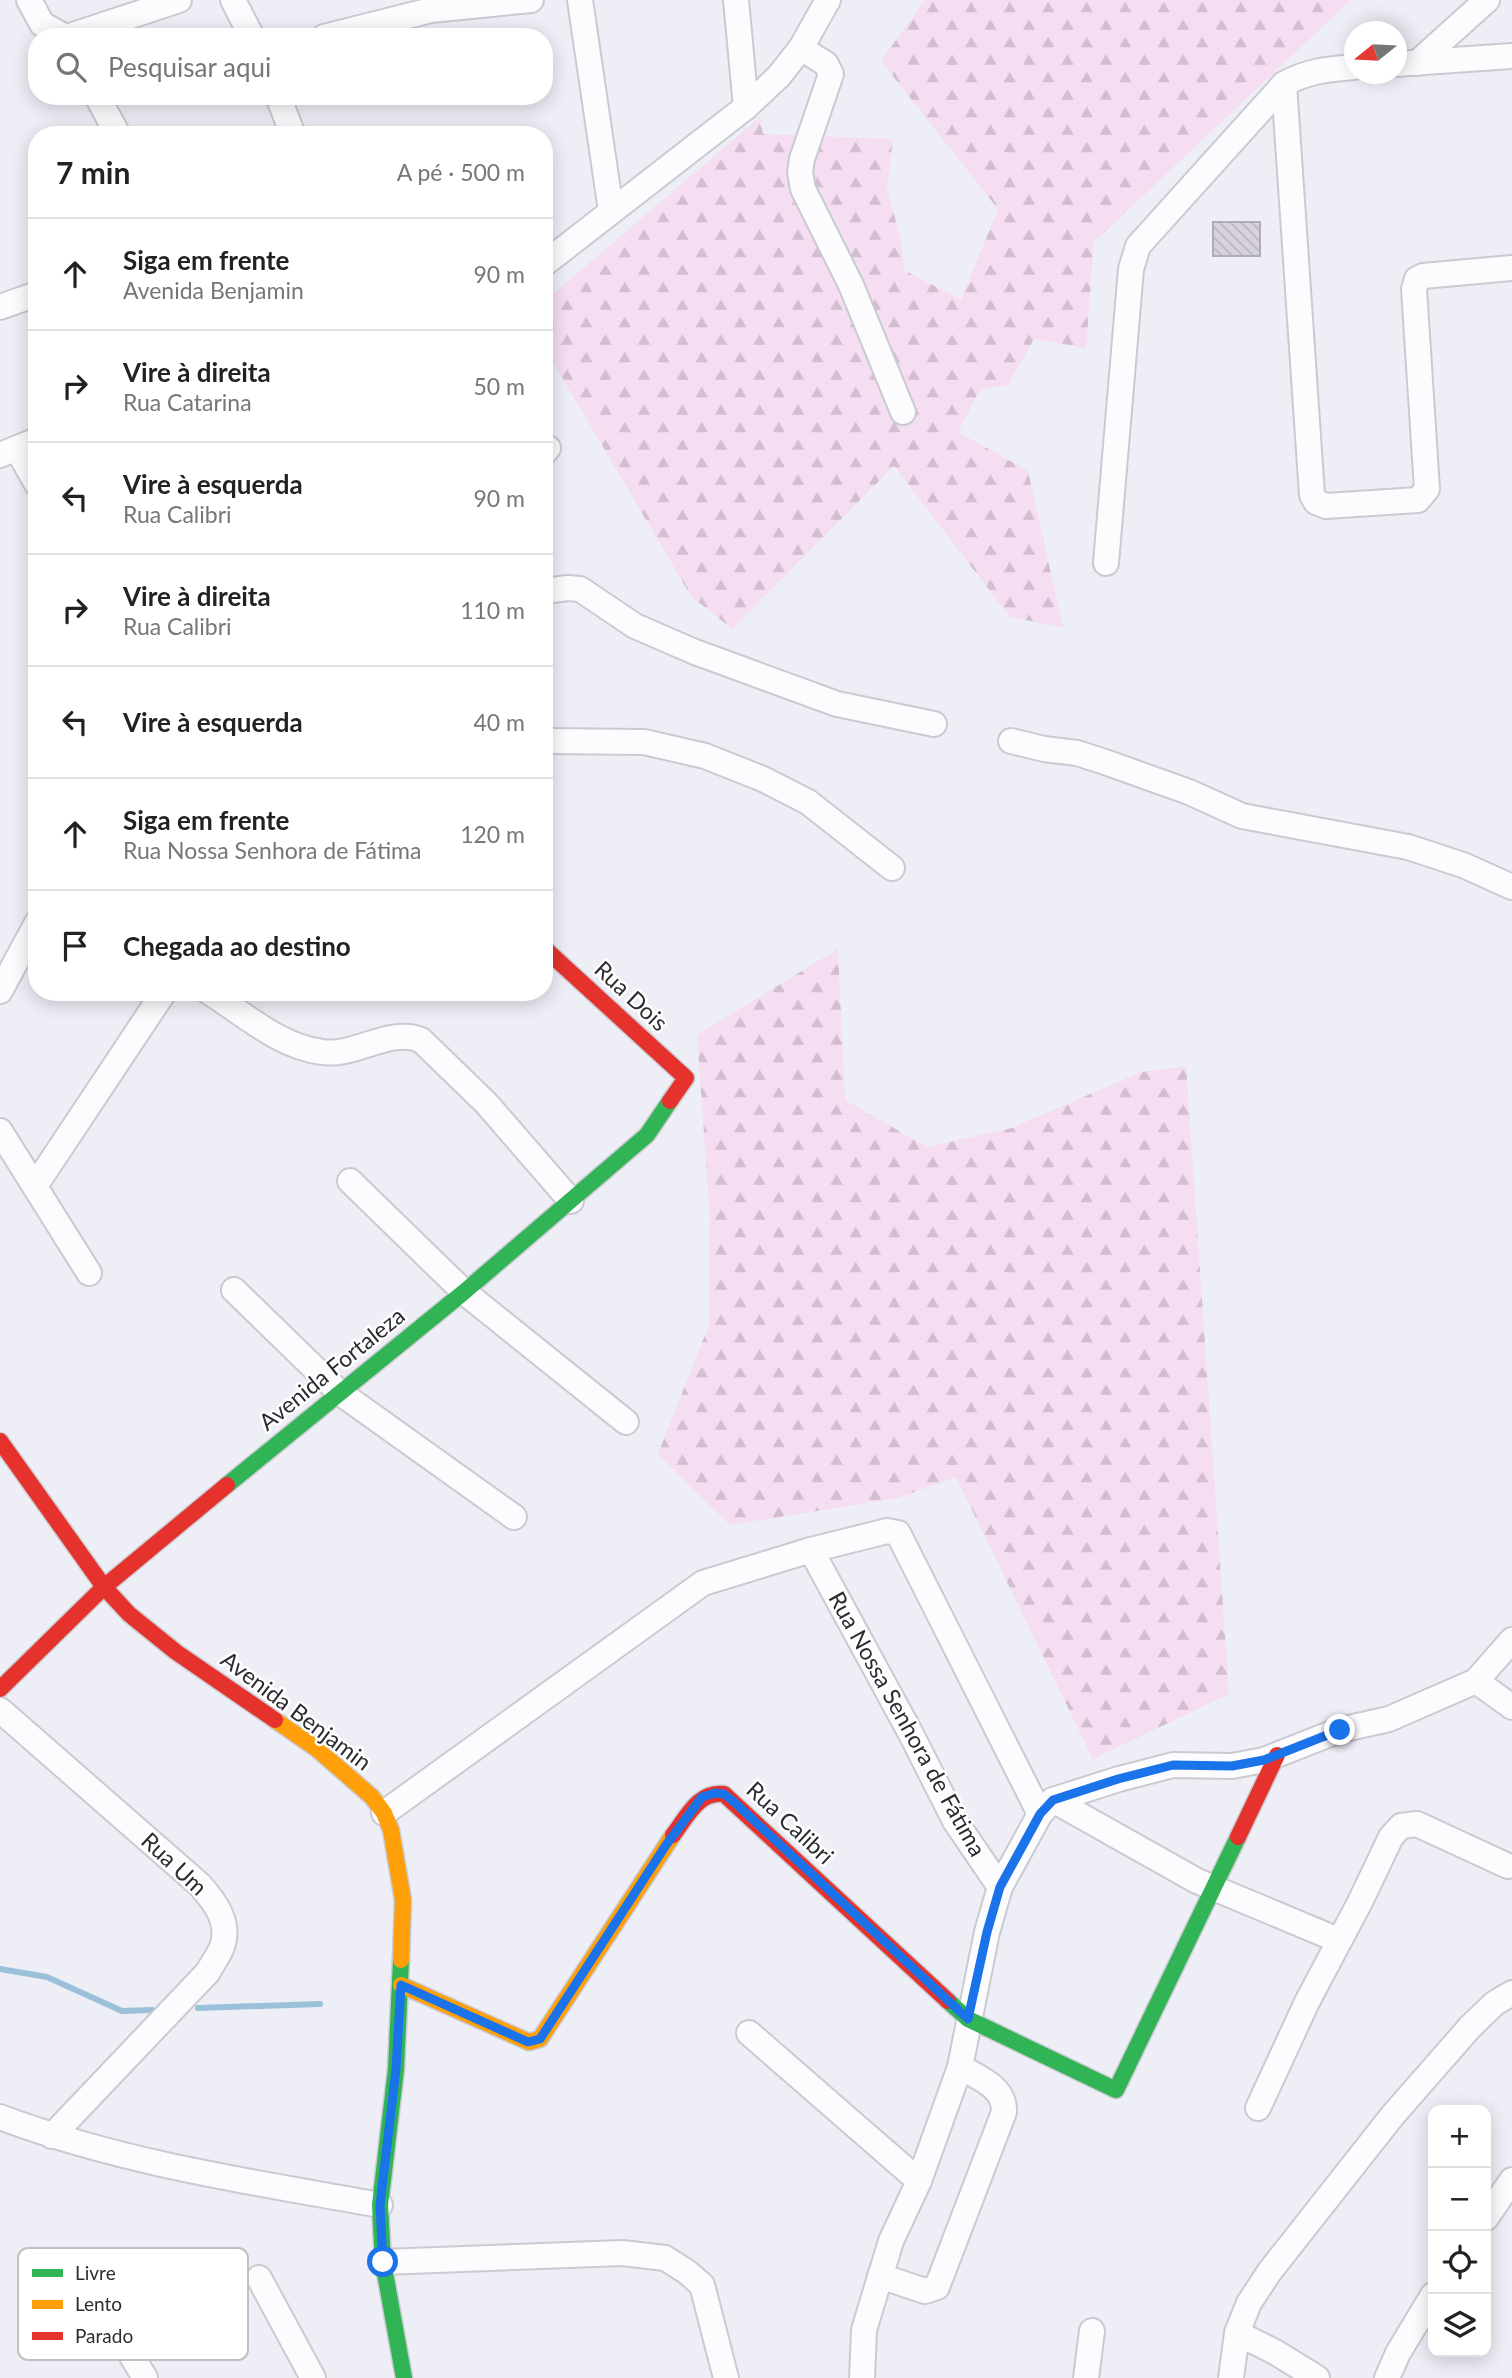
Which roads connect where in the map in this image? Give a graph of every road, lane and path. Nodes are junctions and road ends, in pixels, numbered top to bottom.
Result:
1 (29, 0) edge
2 (179, 0) edge
3 (233, 0) edge
4 (531, 0) edge
5 (580, 0) edge
6 (736, 0) edge
7 (828, 0) edge
8 (1487, 0) edge
9 (430, 5) edge
10 (49, 28) edge
11 (93, 28) edge
12 (247, 28) edge
13 (354, 28) edge
14 (801, 48) junction
15 (1512, 56) edge
16 (1407, 64) edge
17 (1344, 68) edge
18 (1284, 84) junction
19 (102, 105) edge
20 (281, 105) edge
21 (746, 107) junction
22 (113, 126) edge
23 (290, 126) edge
24 (611, 211) junction
25 (553, 257) edge
26 (1512, 268) edge
27 (28, 297) edge
28 (0, 307) edge
29 (902, 412) dead end
30 (18, 448) edge
31 (28, 467) edge
32 (1106, 564) dead end
33 (553, 590) edge
34 (934, 724) dead end
35 (553, 741) edge
36 (1011, 741) dead end
37 (892, 868) dead end
38 (1512, 887) edge
39 (28, 940) edge
40 (553, 956) edge
41 (0, 991) edge
42 (158, 1001) edge
43 (223, 1001) edge
44 (686, 1078) joint
45 (0, 1131) edge
46 (350, 1181) dead end
47 (35, 1186) junction
48 (571, 1200) junction
49 (89, 1273) dead end
50 (234, 1290) dead end
51 (464, 1292) junction
52 (339, 1392) junction
53 (626, 1422) dead end
54 (0, 1441) edge
55 (514, 1517) dead end
56 (811, 1550) junction
57 (104, 1587) junction
58 (1512, 1640) edge
59 (1476, 1681) junction
60 (0, 1689) edge
61 (1512, 1707) edge
62 (0, 1710) edge
63 (1277, 1755) junction
64 (1046, 1807) junction
65 (384, 1813) junction
66 (1511, 1867) edge
67 (1000, 1887) junction
68 (1213, 1888) junction
69 (1338, 1940) junction
70 (401, 1985) junction
71 (1512, 1993) edge
72 (968, 2019) junction
73 (749, 2033) dead end
74 (960, 2067) junction
75 (1258, 2108) dead end
76 (0, 2117) edge
77 (52, 2136) junction
78 (1512, 2180) edge
79 (919, 2181) junction
80 (380, 2205) junction
81 (1491, 2211) edge
82 (383, 2262) junction
83 (880, 2276) junction
84 (259, 2278) dead end
85 (1428, 2303) edge
86 (1092, 2331) dead end
87 (1237, 2333) junction
88 (134, 2360) edge
89 (145, 2378) edge
90 (313, 2378) edge
91 (404, 2378) edge
92 (726, 2378) edge
93 (863, 2378) edge
94 (1086, 2378) edge
95 (1231, 2378) edge
96 (1317, 2378) edge
97 (1387, 2378) edge

1 - 10 street
2 - 11 street
3 - 12 street
4 - 9 street
5 - 24 street
6 - 21 street
7 - 14 street
8 - 16 street
9 - 13 street
14 - 21 street
14 - 29 street
15 - 16 street
17 - 18 street
18 - 26 street
18 - 32 street
19 - 22 street
20 - 23 street
21 - 24 street
24 - 25 street
27 - 28 street
30 - 31 street
33 - 34 street
35 - 37 street
36 - 38 street
39 - 41 street
40 - 44 street, Rua Dois
42 - 47 street
43 - 48 street
44 - 48 street, Avenida Fortaleza
45 - 47 street
46 - 51 street
47 - 49 street
48 - 51 street, Avenida Fortaleza
50 - 52 street
51 - 52 street, Avenida Fortaleza
51 - 53 street
52 - 55 street
52 - 57 street, Avenida Fortaleza
54 - 57 street, Avenida Benjamin
56 - 64 street
56 - 65 street
56 - 67 street, Rua Nossa Senhora de Fátima
57 - 60 street, Avenida Fortaleza
57 - 65 street, Avenida Benjamin
58 - 59 street
59 - 61 street
59 - 63 street
62 - 77 street, Rua Um
63 - 64 street
63 - 68 street
64 - 67 street, Rua Nossa Senhora de Fátima
64 - 68 street
65 - 70 street, Avenida Benjamin
66 - 69 street
67 - 72 street
68 - 69 street
68 - 72 street, Rua Calibri
69 - 75 street
70 - 72 street, Rua Calibri
70 - 80 street, Avenida Benjamin
71 - 87 street
72 - 74 street
73 - 79 street
74 - 79 street
74 - 83 street
76 - 77 street
77 - 80 street
78 - 81 street
79 - 83 street
80 - 82 street, Avenida Benjamin
82 - 91 street, Avenida Benjamin
82 - 92 street
83 - 93 street
84 - 90 street
85 - 97 street
86 - 94 street
87 - 95 street
87 - 96 street
88 - 89 street

